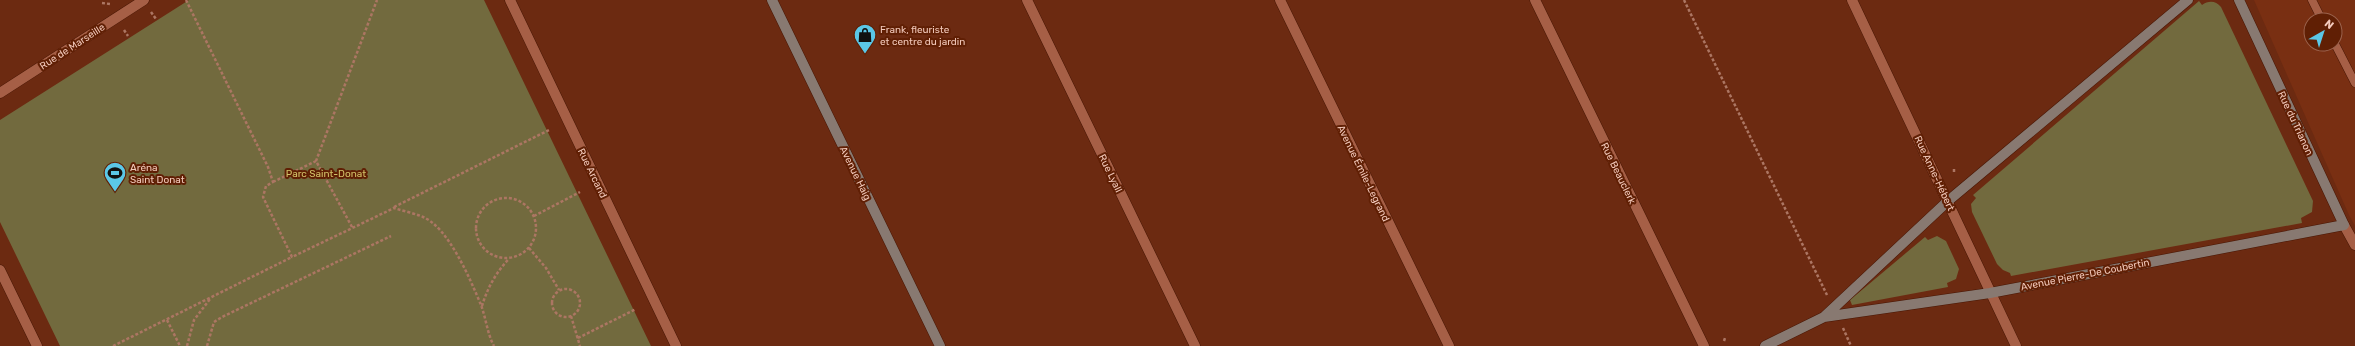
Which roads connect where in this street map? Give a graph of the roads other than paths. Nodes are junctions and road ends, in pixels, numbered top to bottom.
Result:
1 (144, 0) edge
2 (510, 0) edge
3 (772, 0) edge
4 (1027, 0) edge
5 (1280, 0) edge
6 (1535, 0) edge
7 (1852, 0) edge
8 (2188, 0) edge
9 (2239, 0) edge
10 (2312, 0) edge
11 (127, 4) edge
12 (2318, 12) edge
13 (2339, 52) edge
14 (2355, 83) edge
15 (0, 92) edge
16 (1948, 201) junction
17 (2344, 225) junction
18 (2355, 244) edge
19 (0, 270) edge
20 (1990, 292) junction
21 (1824, 317) junction
22 (37, 346) edge
23 (676, 346) edge
24 (940, 346) edge
25 (1195, 346) edge
26 (1449, 346) edge
27 (1704, 346) edge
28 (1765, 346) edge
29 (2016, 346) edge

1 - 11 street, Rue de Marseille
2 - 23 street, Rue Arcand
3 - 24 street, Avenue Haig
4 - 25 street, Rue Lyall
5 - 26 street, Avenue Émile-Legrand
6 - 27 street, Rue Beauclerk
7 - 16 street, Rue Anne-Hébert
8 - 16 street, Avenue Pierre-De Coubertin
9 - 17 street, Rue du Trianon
10 - 12 lane
11 - 15 street, Rue de Marseille
13 - 14 lane
16 - 20 street, Rue Anne-Hébert
16 - 21 street, Avenue Pierre-De Coubertin
17 - 18 street, Rue du Trianon
17 - 20 street, Avenue Pierre-De Coubertin
19 - 22 street
20 - 21 street, Avenue Pierre-De Coubertin
20 - 29 street, Rue Anne-Hébert
21 - 28 street, Avenue Pierre-De Coubertin

